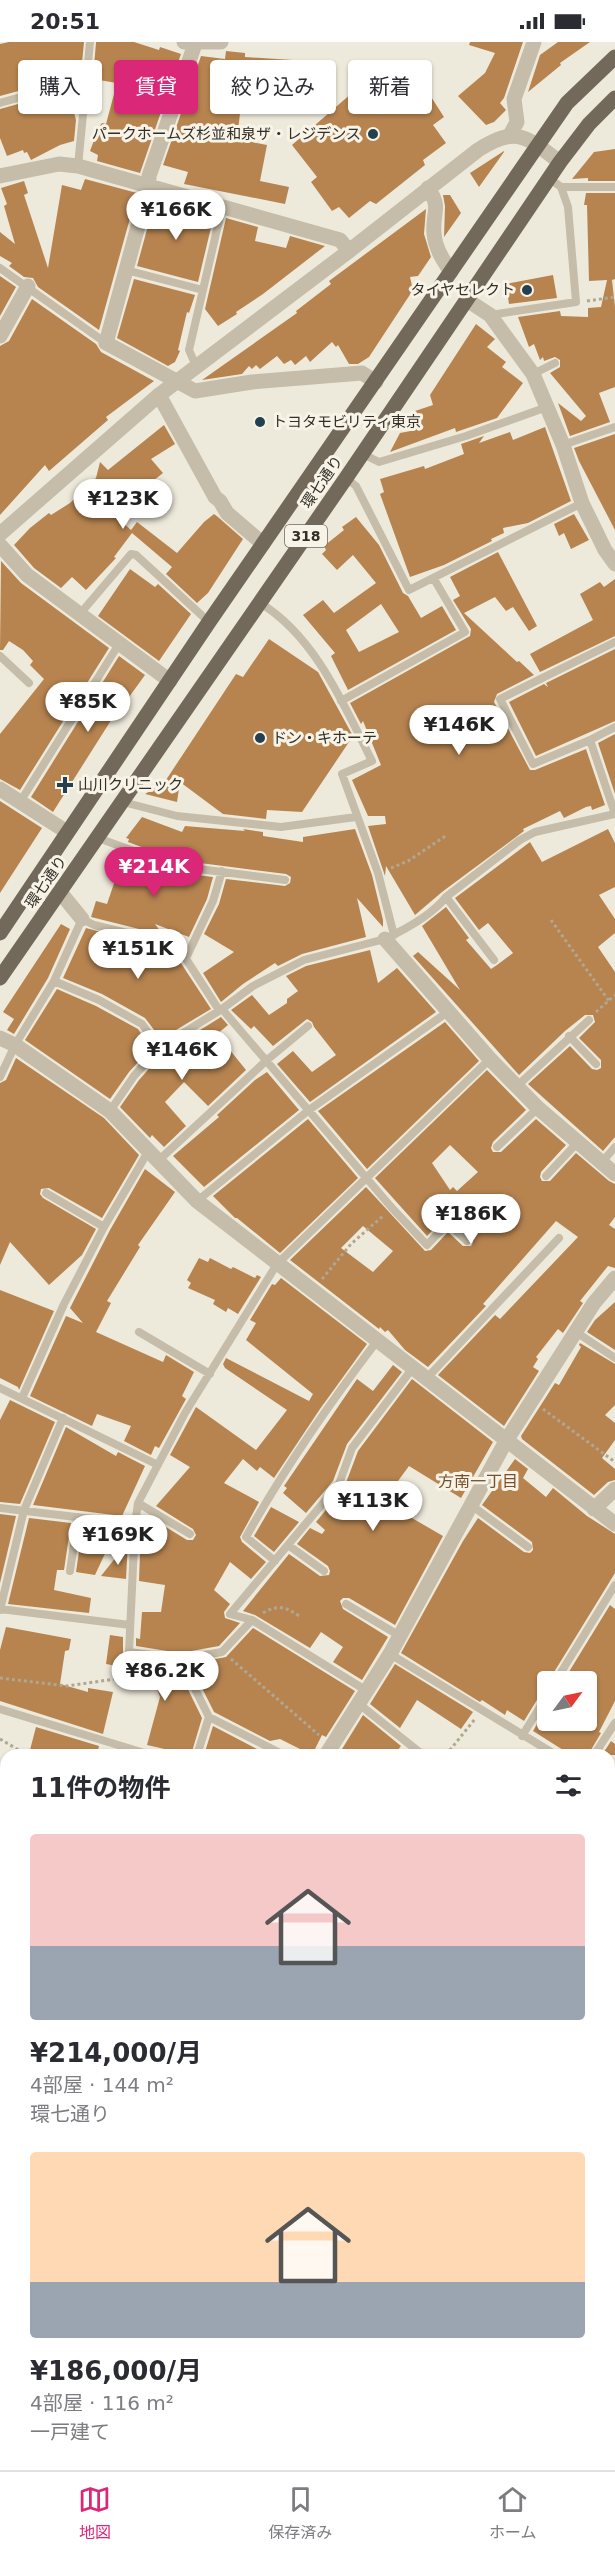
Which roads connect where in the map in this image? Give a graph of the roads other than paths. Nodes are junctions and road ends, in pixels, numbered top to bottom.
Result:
1 (90, 42) edge
2 (534, 42) edge
3 (188, 43) edge
4 (221, 48) edge
5 (615, 57) edge
6 (88, 60) edge
7 (18, 98) edge
8 (615, 98) edge
9 (0, 103) edge
10 (83, 114) edge
11 (510, 135) junction
12 (538, 146) junction
13 (560, 162) junction
14 (78, 166) junction
15 (0, 176) edge
16 (555, 183) junction
17 (149, 186) junction
18 (615, 187) edge
19 (429, 188) junction
20 (222, 208) junction
21 (349, 251) junction
22 (0, 268) edge
23 (126, 270) junction
24 (451, 272) junction
25 (28, 286) junction
26 (203, 290) junction
27 (467, 300) junction
28 (490, 315) junction
29 (0, 336) edge
30 (106, 343) junction
31 (555, 363) dead end
32 (196, 366) junction
33 (532, 374) junction
34 (176, 382) junction
35 (376, 382) junction
36 (159, 395) junction
37 (547, 407) junction
38 (615, 427) edge
39 (563, 446) junction
40 (363, 454) junction
41 (346, 478) junction
42 (582, 503) junction
43 (0, 534) edge
44 (263, 544) junction
45 (0, 545) edge
46 (615, 564) edge
47 (434, 579) junction
48 (260, 603) junction
49 (79, 615) junction
50 (209, 622) junction
51 (615, 642) edge
52 (119, 644) junction
53 (0, 656) edge
54 (170, 681) junction
55 (30, 683) dead end
56 (341, 701) junction
57 (615, 727) edge
58 (590, 740) junction
59 (0, 789) edge
60 (20, 802) junction
61 (123, 802) junction
62 (356, 817) junction
63 (67, 832) junction
64 (98, 838) junction
65 (222, 871) junction
66 (285, 880) dead end
67 (60, 892) junction
68 (446, 897) junction
69 (82, 920) junction
70 (0, 933) edge
71 (390, 937) junction
72 (186, 958) junction
73 (494, 960) dead end
74 (0, 978) edge
75 (54, 981) junction
76 (221, 1010) junction
77 (449, 1011) junction
78 (589, 1020) road end
79 (308, 1026) dead end
80 (569, 1036) junction
81 (0, 1038) edge
82 (15, 1045) junction
83 (159, 1048) junction
84 (490, 1059) junction
85 (267, 1060) junction
86 (596, 1064) dead end
87 (0, 1077) edge
88 (517, 1086) junction
89 (538, 1108) junction
90 (309, 1110) junction
91 (110, 1111) junction
92 (578, 1142) junction
93 (497, 1147) dead end
94 (615, 1147) edge
95 (154, 1155) junction
96 (602, 1162) junction
97 (615, 1174) edge
98 (546, 1176) dead end
99 (366, 1178) junction
100 (46, 1192) dead end
101 (197, 1201) junction
102 (104, 1227) junction
103 (559, 1238) dead end
104 (467, 1241) dead end
105 (277, 1264) junction
106 (615, 1278) edge
107 (139, 1332) dead end
108 (576, 1332) junction
109 (377, 1341) junction
110 (615, 1358) edge
111 (412, 1369) junction
112 (210, 1374) junction
113 (426, 1379) junction
114 (0, 1388) edge
115 (22, 1398) junction
116 (63, 1418) junction
117 (506, 1441) junction
118 (158, 1465) junction
119 (615, 1489) edge
120 (138, 1503) junction
121 (471, 1504) junction
122 (0, 1508) edge
123 (594, 1509) junction
124 (24, 1510) junction
125 (78, 1517) junction
126 (135, 1524) junction
127 (615, 1524) edge
128 (190, 1534) dead end
129 (288, 1545) junction
130 (528, 1547) dead end
131 (275, 1561) junction
132 (70, 1571) dead end
133 (324, 1571) dead end
134 (615, 1585) edge
135 (346, 1604) dead end
136 (0, 1609) edge
137 (252, 1620) junction
138 (130, 1625) junction
139 (400, 1636) junction
140 (390, 1654) junction
141 (177, 1658) junction
142 (562, 1671) edge
143 (363, 1698) junction
144 (0, 1709) edge
145 (537, 1712) edge
146 (208, 1717) junction
147 (615, 1723) edge
148 (522, 1736) junction
149 (131, 1749) edge
150 (199, 1749) edge
151 (272, 1749) edge
152 (330, 1749) edge
153 (417, 1749) edge
154 (545, 1749) edge
155 (598, 1749) edge

1 - 6 lane
2 - 11 street
3 - 4 street
3 - 17 street
5 - 12 main road, 環七通り / 318
7 - 9 lane
8 - 13 main road, 環七通り / 318
10 - 14 lane
11 - 12 street
11 - 19 street
12 - 13 street
12 - 24 main road, 環七通り / 318
13 - 16 main road, 環七通り / 318
14 - 15 street
14 - 17 street
16 - 18 lane
16 - 27 main road, 環七通り / 318
16 - 28 lane
17 - 20 street
17 - 23 street
19 - 21 street
19 - 24 street
20 - 21 street
20 - 26 lane
21 - 32 street
22 - 25 lane
23 - 26 lane
23 - 30 street
24 - 35 main road, 環七通り / 318
25 - 29 street
25 - 30 lane
26 - 32 lane
27 - 28 street
27 - 40 main road, 環七通り / 318
28 - 33 street
30 - 34 street
31 - 33 lane
32 - 34 street
33 - 37 street
34 - 35 street
34 - 36 street
35 - 44 main road, 環七通り / 318
36 - 43 street
36 - 44 street
37 - 39 street
37 - 40 lane
38 - 39 lane
39 - 42 street
40 - 41 main road, 環七通り / 318
41 - 47 lane
41 - 48 main road, 環七通り / 318
42 - 46 street
42 - 47 lane
44 - 50 main road, 環七通り / 318
45 - 49 street
47 - 56 lane
48 - 56 lane
48 - 61 main road, 環七通り / 318
49 - 50 lane
49 - 52 street
50 - 54 main road, 環七通り / 318
51 - 58 lane
52 - 54 street
52 - 60 lane
53 - 55 lane
54 - 63 main road, 環七通り / 318
56 - 62 lane
57 - 58 lane
58 - 68 lane
59 - 60 street
60 - 63 street
61 - 62 lane
61 - 64 main road, 環七通り / 318
62 - 71 lane
63 - 70 main road, 環七通り / 318
64 - 65 lane
64 - 67 main road, 環七通り / 318
65 - 66 lane
65 - 72 lane
67 - 69 street
67 - 74 main road, 環七通り / 318
68 - 71 lane
68 - 73 lane
69 - 72 lane
69 - 75 lane
71 - 76 lane
71 - 77 street
72 - 76 lane
75 - 82 lane
75 - 83 lane
76 - 83 lane
76 - 85 lane
77 - 84 street
77 - 90 lane
78 - 80 lane
79 - 85 lane
80 - 86 lane
80 - 88 lane
81 - 82 street
82 - 87 lane
82 - 91 street
83 - 91 lane
84 - 88 street
84 - 99 lane
85 - 90 lane
85 - 95 lane
88 - 89 street
89 - 92 street
89 - 93 lane
90 - 99 lane
90 - 101 lane
91 - 95 street
92 - 96 street
92 - 98 lane
94 - 96 lane
95 - 101 street
95 - 102 lane
96 - 97 street
99 - 104 lane
99 - 105 lane
100 - 102 lane
101 - 105 street
102 - 115 lane
103 - 113 lane
105 - 109 street
105 - 112 lane
106 - 108 street
107 - 112 lane
108 - 110 lane
108 - 117 street
109 - 111 street
109 - 131 lane
111 - 113 street
111 - 129 lane
112 - 118 lane
113 - 117 street
114 - 115 lane
115 - 116 lane
116 - 118 lane
116 - 124 lane
117 - 121 street
117 - 123 street
118 - 120 lane
119 - 123 street
120 - 126 lane
120 - 128 lane
121 - 130 lane
121 - 139 street
122 - 124 lane
123 - 127 street
124 - 125 lane
124 - 136 lane
125 - 126 lane
125 - 132 lane
126 - 138 lane
129 - 131 lane
129 - 133 lane
131 - 137 lane
134 - 142 lane
135 - 139 lane
136 - 138 lane
137 - 141 lane
137 - 143 lane
138 - 141 lane
139 - 140 street
140 - 143 street
140 - 148 lane
141 - 146 lane
143 - 152 street
143 - 153 lane
144 - 149 lane
145 - 148 lane
146 - 150 lane
146 - 151 lane
147 - 155 lane
148 - 154 lane

